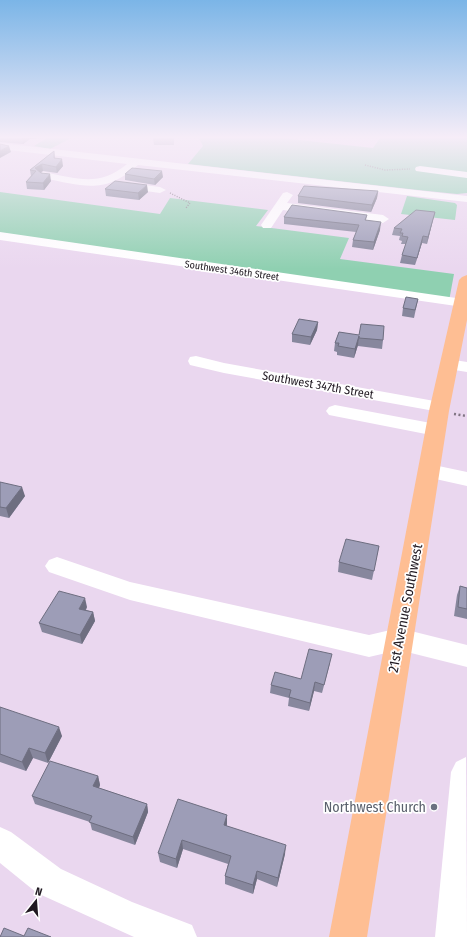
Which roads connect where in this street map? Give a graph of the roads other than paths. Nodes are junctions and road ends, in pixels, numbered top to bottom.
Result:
1 (109, 182) edge
2 (296, 182) edge
3 (312, 182) edge
4 (160, 190) road end
5 (467, 199) edge
6 (280, 206) junction
7 (383, 219) dead end
8 (267, 225) dead end
9 (0, 236) edge
10 (467, 280) edge
11 (463, 304) junction
12 (196, 361) dead end
13 (448, 364) junction
14 (467, 367) edge
15 (335, 411) dead end
16 (438, 419) junction
17 (429, 471) junction
18 (467, 479) edge
19 (57, 566) dead end
20 (399, 639) junction
21 (467, 656) edge
22 (467, 768) edge
23 (0, 843) edge
24 (180, 937) edge
25 (348, 937) edge
26 (452, 937) edge

1 - 4 street
2 - 6 street
3 - 5 street
6 - 7 street
6 - 8 street
9 - 11 street, Southwest 346th Street
10 - 11 main road, 21st Avenue Southwest
11 - 13 main road, 21st Avenue Southwest
12 - 16 street, Southwest 347th Street
13 - 14 street
13 - 16 main road, 21st Avenue Southwest
15 - 16 street
16 - 17 main road, 21st Avenue Southwest
17 - 18 street
17 - 20 main road, 21st Avenue Southwest
19 - 20 street
20 - 21 street
20 - 25 main road, 21st Avenue Southwest
22 - 26 street
23 - 24 street

